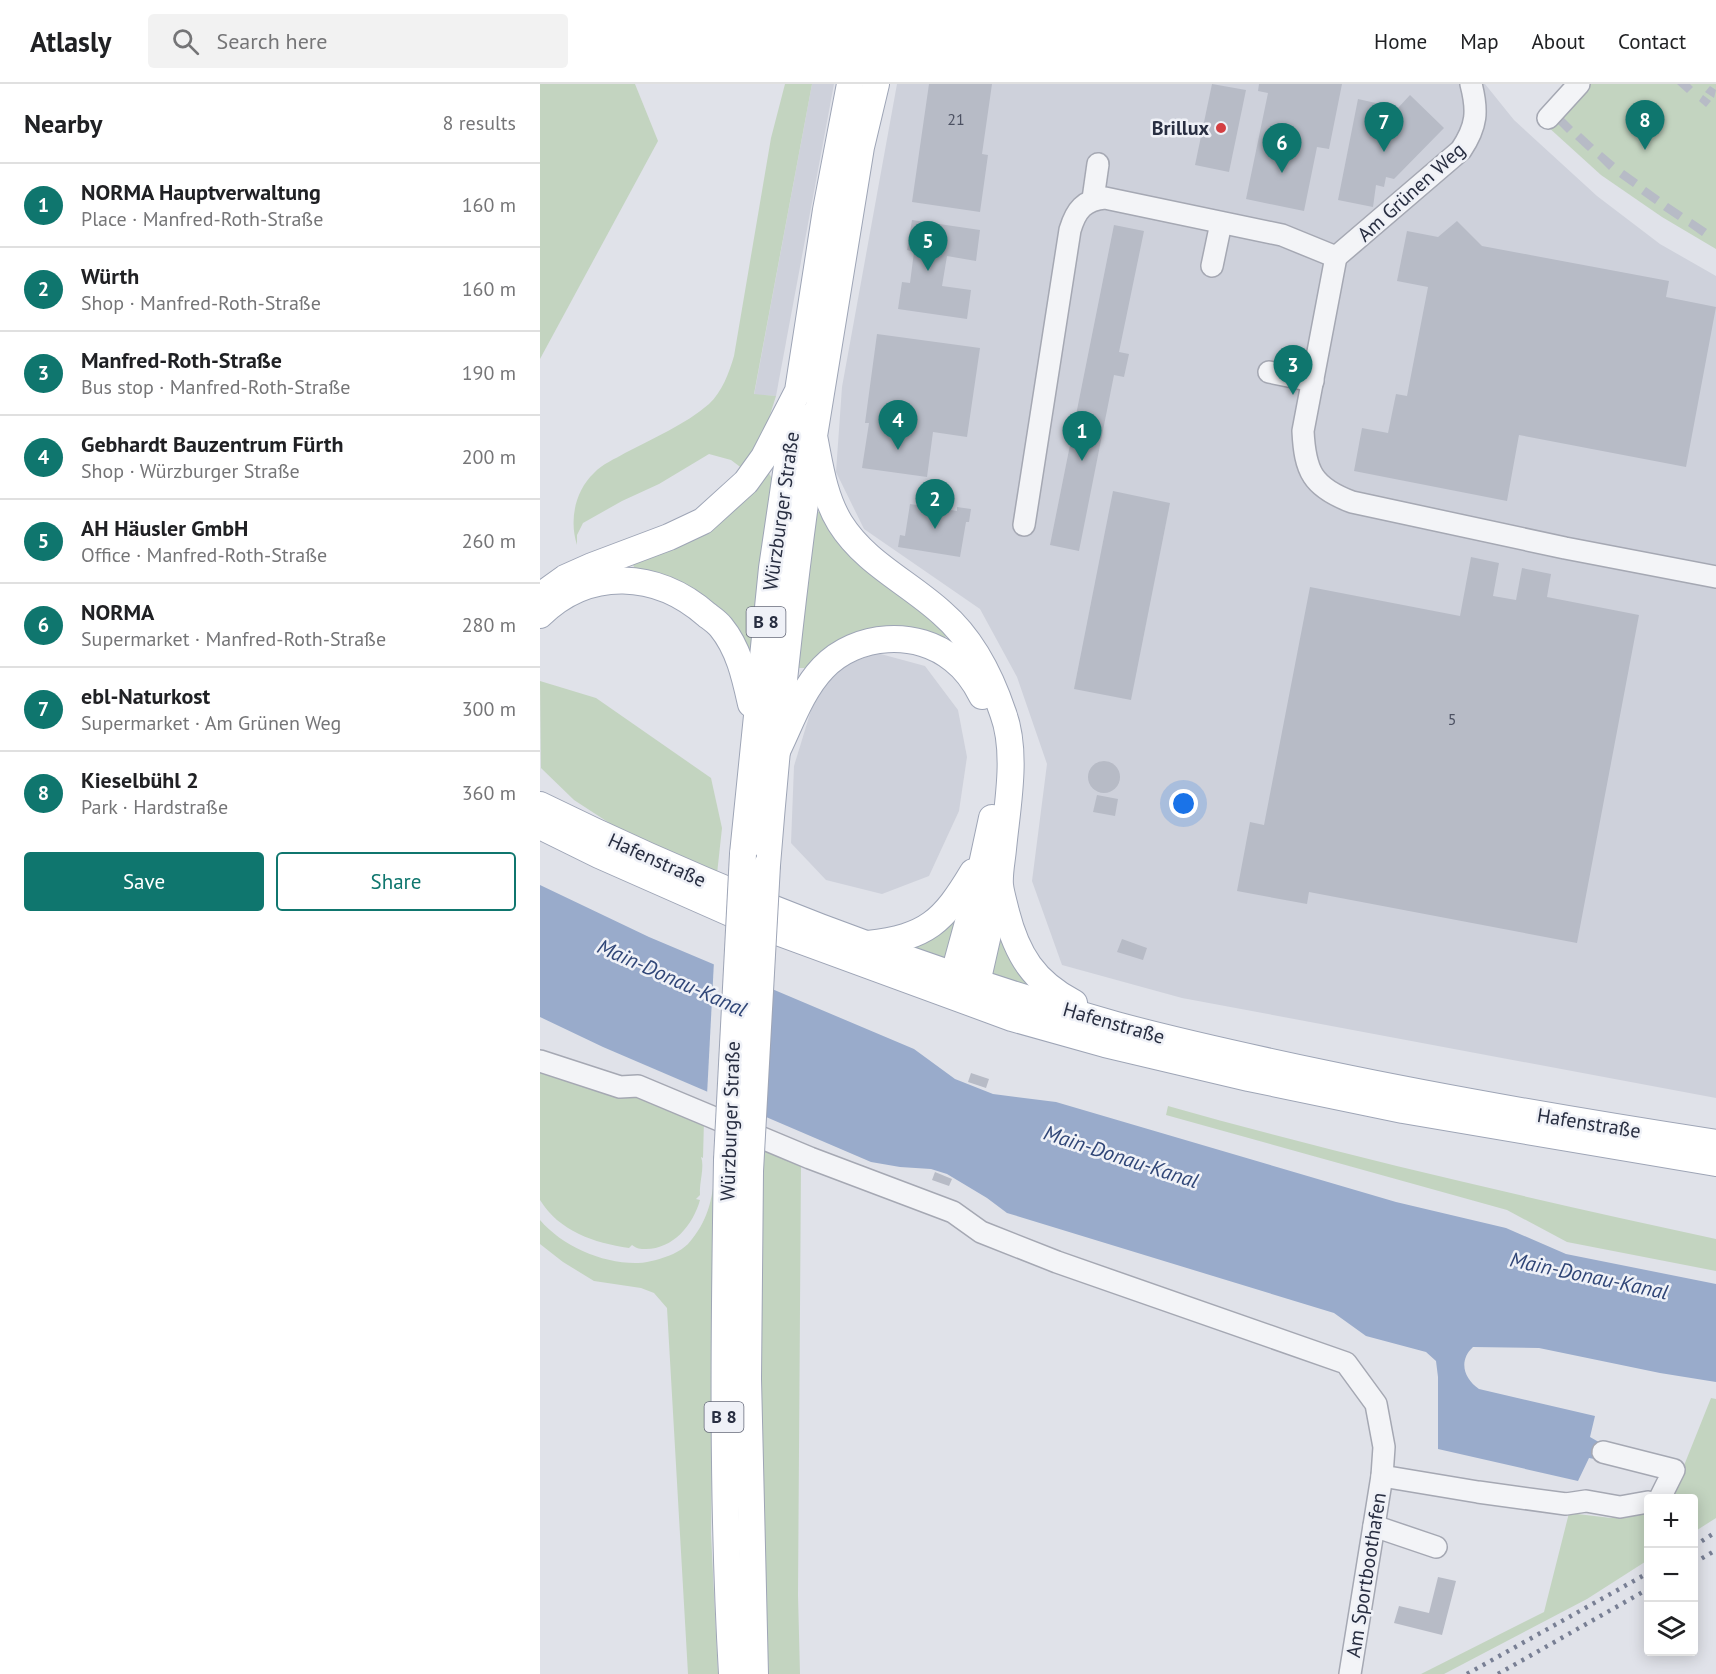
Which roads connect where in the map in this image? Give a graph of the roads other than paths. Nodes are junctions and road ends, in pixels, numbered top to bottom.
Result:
1 (850, 84) edge
2 (876, 84) edge
3 (1471, 84) edge
4 (1579, 84) edge
5 (1548, 118) dead end
6 (1098, 164) dead end
7 (1093, 199) junction
8 (1221, 223) junction
9 (1336, 257) junction
10 (1212, 266) dead end
11 (1269, 372) dead end
12 (1313, 381) junction
13 (798, 391) junction
14 (814, 436) junction
15 (1024, 525) dead end
16 (1716, 577) edge
17 (540, 596) edge
18 (540, 615) edge
19 (756, 722) junction
20 (776, 753) junction
21 (540, 785) edge
22 (540, 805) edge
23 (540, 826) edge
24 (613, 841) junction
25 (984, 854) junction
26 (999, 884) junction
27 (864, 944) junction
28 (962, 989) junction
29 (1117, 1025) junction
30 (540, 1061) edge
31 (1716, 1143) edge
32 (1716, 1163) edge
33 (1603, 1452) dead end
34 (1382, 1476) junction
35 (1662, 1494) edge
36 (1644, 1503) edge
37 (1374, 1526) junction
38 (1436, 1547) dead end
39 (732, 1674) edge
40 (754, 1674) edge
41 (1350, 1674) edge

1 - 13 main road, B 8
2 - 14 main road, B 8
3 - 9 street, Am Grünen Weg
4 - 5 street
6 - 7 street
7 - 8 street
7 - 15 street
8 - 9 street
8 - 10 street
9 - 12 street
11 - 12 street
12 - 16 street
13 - 17 main road
13 - 19 main road, Würzburger Straße / B 8
14 - 20 main road, Würzburger Straße / B 8
14 - 26 main road
18 - 19 main road
19 - 39 main road, Würzburger Straße / B 8, bridge
20 - 25 main road
20 - 40 main road, Würzburger Straße / B 8, bridge
21 - 24 main road
22 - 24 main road, Hafenstraße
23 - 28 main road, Hafenstraße
24 - 27 main road, Hafenstraße
25 - 27 main road
25 - 28 main road
26 - 28 main road
26 - 29 main road
27 - 28 main road, Hafenstraße
28 - 29 main road, Hafenstraße
28 - 32 main road, Hafenstraße
29 - 31 main road, Hafenstraße
30 - 34 street, Am Sportboothafen
33 - 35 street
34 - 36 street
34 - 37 street, Am Sportboothafen
37 - 38 street
37 - 41 street, Am Sportboothafen

